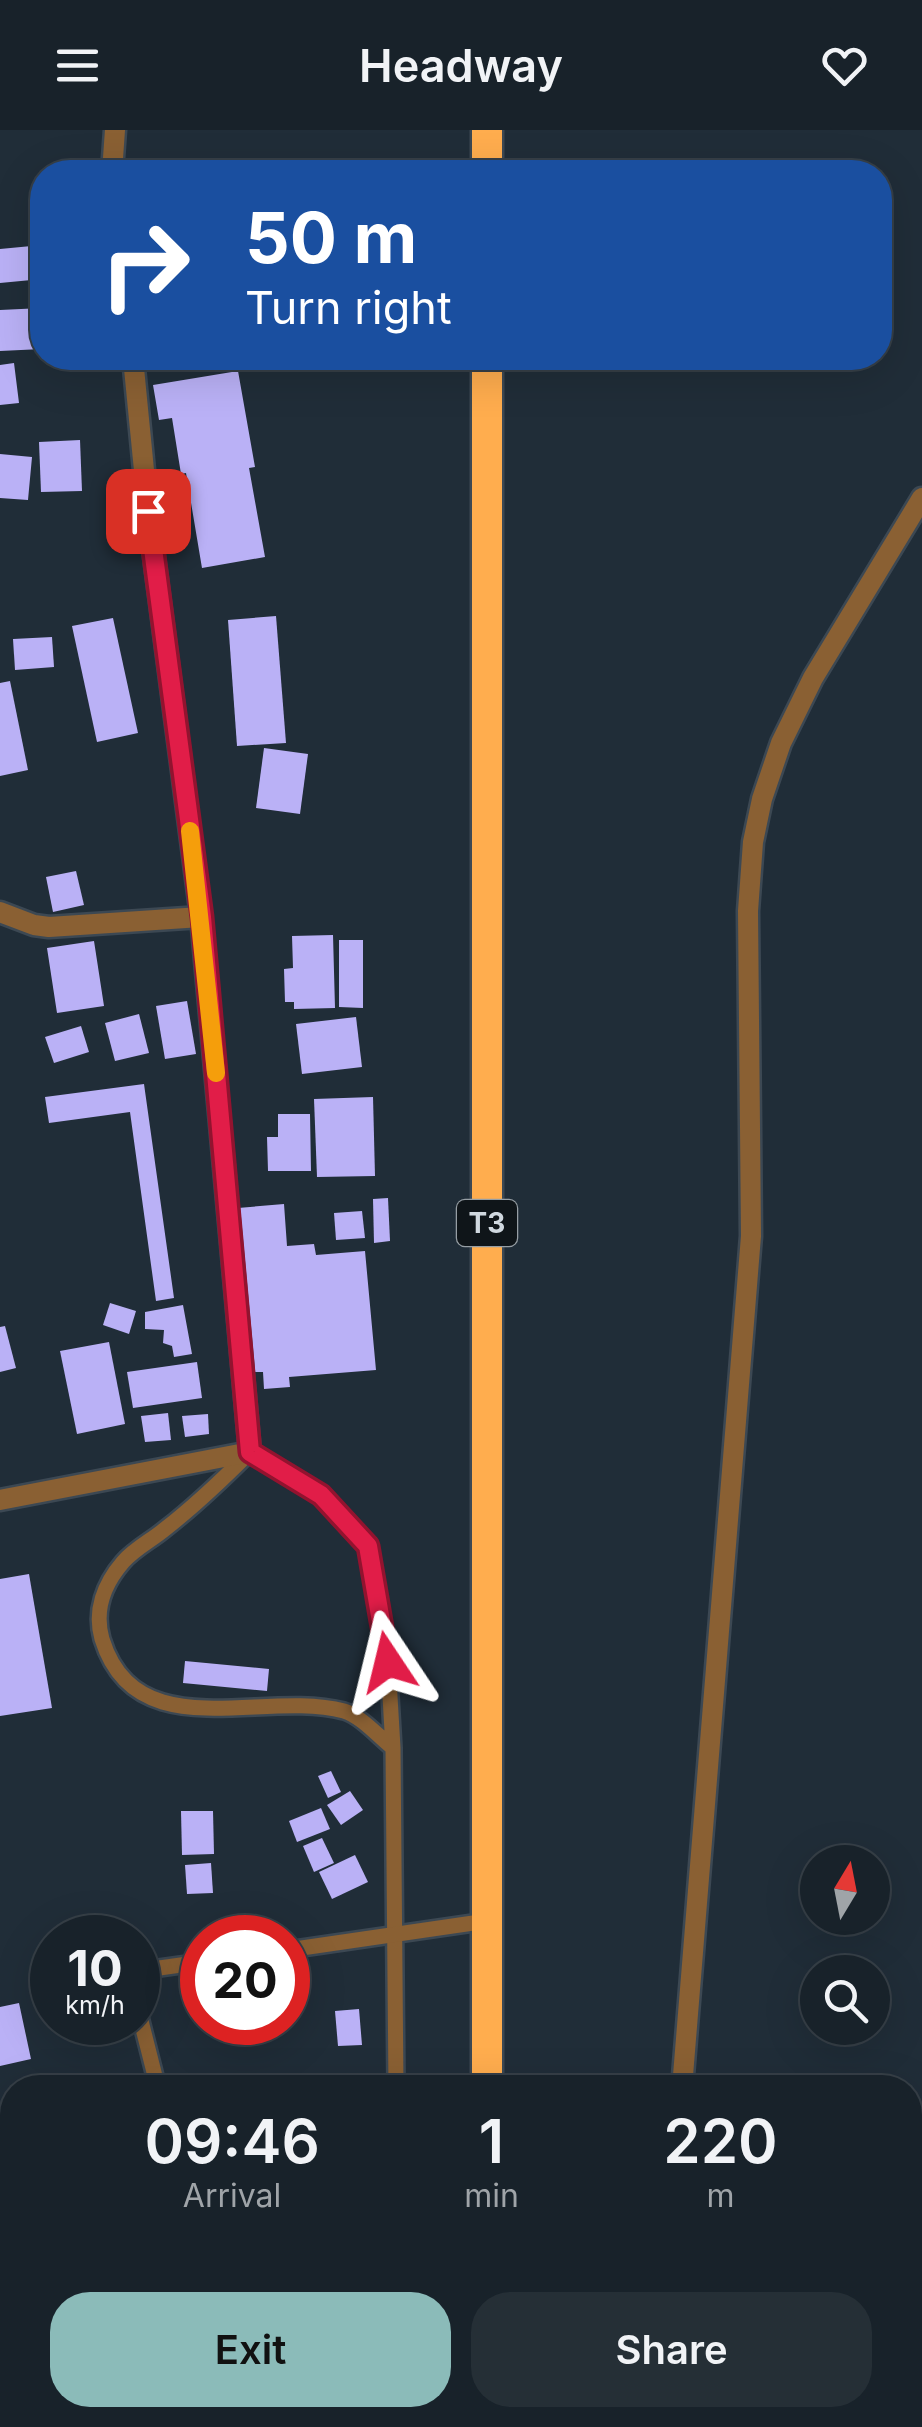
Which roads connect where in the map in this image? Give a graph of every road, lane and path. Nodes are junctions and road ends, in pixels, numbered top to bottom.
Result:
1 (115, 130) edge
2 (487, 130) edge
3 (113, 160) edge
4 (487, 160) edge
5 (134, 370) edge
6 (487, 370) edge
7 (922, 498) edge
8 (0, 912) edge
9 (202, 917) junction
10 (250, 1452) junction
11 (0, 1500) edge
12 (392, 1748) junction
13 (487, 1921) junction
14 (393, 1934) junction
15 (310, 1947) edge
16 (147, 2045) edge
17 (155, 2075) edge
18 (396, 2075) edge
19 (487, 2075) edge
20 (683, 2075) edge

1 - 3 street
2 - 4 highway
5 - 9 street
6 - 13 highway, T3
7 - 20 street
8 - 9 street
9 - 10 street
10 - 11 street
10 - 12 lane
10 - 12 lane
12 - 14 lane
13 - 14 lane
13 - 19 highway, T3
14 - 15 lane
14 - 18 lane
16 - 17 lane

